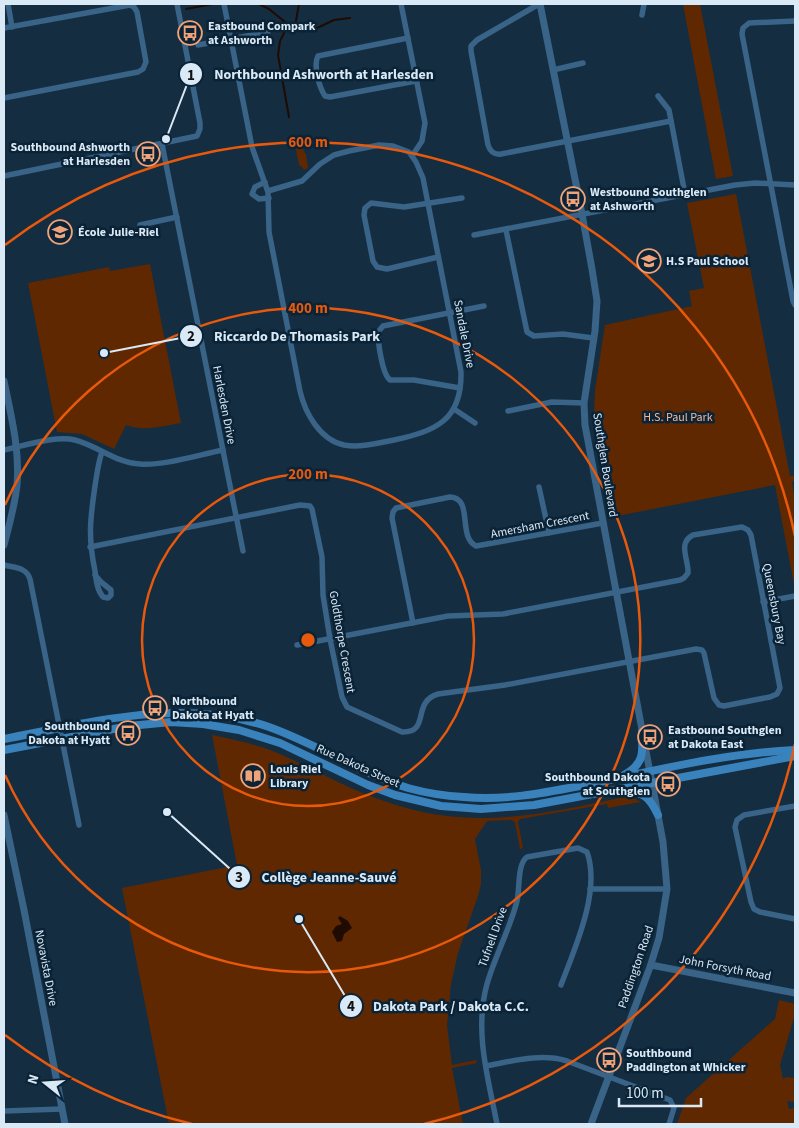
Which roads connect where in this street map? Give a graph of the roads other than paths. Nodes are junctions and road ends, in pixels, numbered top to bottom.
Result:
1 (8, 4) edge
2 (176, 4) edge
3 (224, 4) edge
4 (401, 4) edge
5 (539, 4) edge
6 (644, 4) edge
7 (642, 15) dead end
8 (795, 21) edge
9 (12, 27) junction
10 (4, 28) edge
11 (268, 32) dead end
12 (231, 38) junction
13 (408, 38) junction
14 (198, 45) dead end
15 (583, 63) dead end
16 (553, 70) junction
17 (416, 81) junction
18 (658, 96) dead end
19 (4, 98) edge
20 (671, 121) junction
21 (567, 141) junction
22 (162, 144) junction
23 (412, 156) junction
24 (4, 176) edge
25 (265, 182) junction
26 (770, 184) junction
27 (795, 185) edge
28 (268, 191) junction
29 (685, 194) junction
30 (269, 198) junction
31 (462, 198) dead end
32 (428, 204) junction
33 (582, 214) junction
34 (177, 217) junction
35 (140, 226) dead end
36 (506, 230) junction
37 (474, 235) dead end
38 (438, 258) junction
39 (484, 306) dead end
40 (795, 306) edge
41 (450, 312) junction
42 (593, 338) junction
43 (4, 382) edge
44 (460, 388) junction
45 (584, 404) junction
46 (454, 409) junction
47 (508, 411) dead end
48 (475, 423) dead end
49 (16, 447) junction
50 (4, 450) edge
51 (222, 450) junction
52 (102, 452) junction
53 (539, 487) dead end
54 (236, 518) junction
55 (602, 523) junction
56 (549, 533) junction
57 (4, 546) edge
58 (90, 547) junction
59 (243, 552) dead end
60 (4, 565) edge
61 (95, 575) dead end
62 (617, 592) junction
63 (795, 596) edge
64 (764, 602) junction
65 (413, 623) junction
66 (330, 639) junction
67 (297, 645) dead end
68 (630, 661) junction
69 (642, 732) junction
70 (60, 734) junction
71 (4, 739) edge
72 (4, 750) edge
73 (795, 750) edge
74 (795, 756) edge
75 (649, 772) junction
76 (619, 778) junction
77 (651, 782) junction
78 (616, 789) junction
79 (795, 806) edge
80 (4, 815) edge
81 (658, 815) junction
82 (78, 825) dead end
83 (6, 839) edge
84 (590, 889) junction
85 (666, 889) junction
86 (795, 918) edge
87 (651, 964) junction
88 (561, 985) dead end
89 (795, 993) edge
90 (486, 1066) junction
91 (608, 1076) junction
92 (62, 1109) junction
93 (4, 1111) edge
94 (65, 1124) edge
95 (497, 1124) edge
96 (591, 1124) edge
97 (669, 1124) edge

1 - 9 street
2 - 22 street
3 - 12 street, Sandale Drive
4 - 13 street
5 - 16 street, Southglen Boulevard
5 - 21 street
6 - 7 street
8 - 26 street
9 - 10 street
9 - 19 street
11 - 12 street
12 - 14 street
12 - 25 street, Sandale Drive
13 - 17 street
13 - 17 street
15 - 16 street
16 - 21 street, Southglen Boulevard
17 - 23 street
18 - 20 street
20 - 21 street
20 - 29 street
21 - 33 street, Southglen Boulevard
22 - 24 street
22 - 34 street, Harlesden Drive
23 - 28 street
23 - 32 street, Sandale Drive
25 - 28 street, Sandale Drive
25 - 30 street
26 - 27 street
26 - 29 street
26 - 40 street
28 - 30 street, Sandale Drive
29 - 33 street
30 - 46 street, Sandale Drive
31 - 32 street
32 - 38 street, Sandale Drive
32 - 38 street
33 - 36 street
33 - 42 street, Southglen Boulevard
34 - 35 street
34 - 51 street, Harlesden Drive
36 - 37 street
36 - 42 street
38 - 41 street, Sandale Drive
39 - 41 street
41 - 44 street, Sandale Drive
41 - 44 street
42 - 45 street, Southglen Boulevard
43 - 49 street
44 - 46 street, Sandale Drive
45 - 47 street
45 - 55 street, Southglen Boulevard
46 - 48 street
49 - 50 street
49 - 52 street
49 - 57 street
51 - 52 street
51 - 54 street, Harlesden Drive
52 - 58 street
53 - 56 street
54 - 58 street
54 - 59 street, Harlesden Drive
54 - 66 street, Goldthorpe Crescent
55 - 56 street, Amersham Crescent
55 - 62 street, Southglen Boulevard
56 - 65 street, Amersham Crescent
58 - 61 street
60 - 70 street
62 - 64 street, Queensbury Bay
62 - 65 street
62 - 68 street, Southglen Boulevard
63 - 64 street
64 - 68 street, Queensbury Bay
65 - 66 street
66 - 67 street
66 - 68 street, Goldthorpe Crescent
68 - 69 street, Southglen Boulevard
69 - 75 street, Southglen Boulevard
69 - 76 main road
70 - 71 main road, Rue Dakota Street
70 - 72 main road, Rue Dakota Street
70 - 76 main road, Rue Dakota Street
70 - 78 main road, Rue Dakota Street
70 - 82 street
73 - 75 main road, Rue Dakota Street
74 - 77 main road, Rue Dakota Street
75 - 76 main road, Rue Dakota Street
75 - 77 street, Southglen Boulevard
77 - 78 main road, Rue Dakota Street
77 - 81 street, Paddington Road
78 - 81 main road
79 - 86 street
80 - 83 street, Novavista Drive
81 - 85 street, Paddington Road
83 - 92 street, Novavista Drive
84 - 85 street
84 - 88 street, Tufnell Drive
84 - 90 street, Tufnell Drive
85 - 87 street, Paddington Road
87 - 89 street, John Forsyth Road
87 - 91 street, Paddington Road
90 - 91 street
90 - 95 street, Tufnell Drive
91 - 96 street, Paddington Road
91 - 97 street
92 - 93 street
92 - 94 street, Novavista Drive

